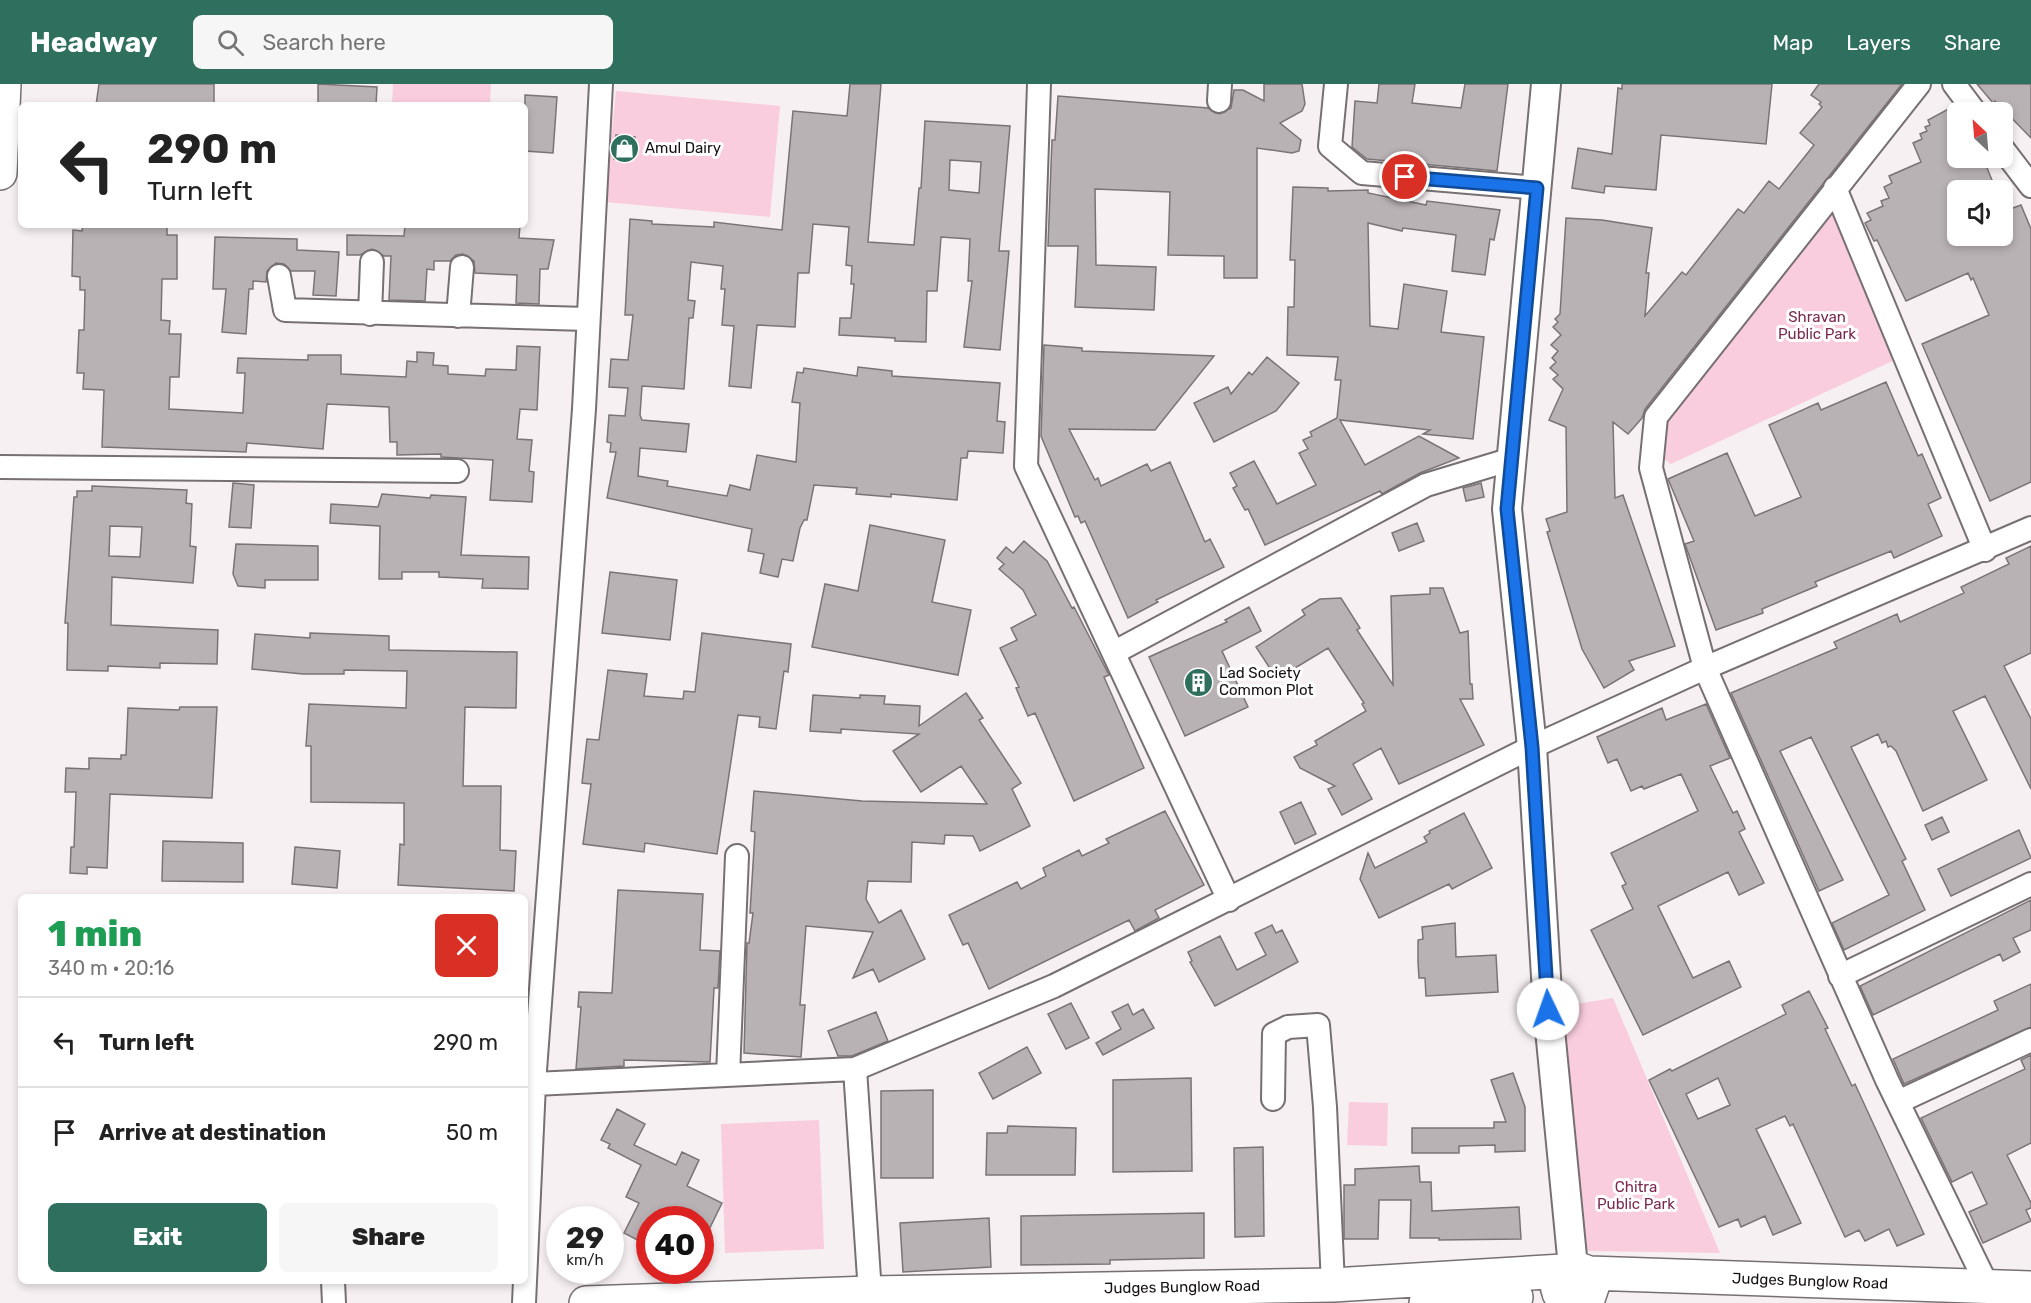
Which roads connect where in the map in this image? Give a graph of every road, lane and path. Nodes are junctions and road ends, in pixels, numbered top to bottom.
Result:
1 (4, 84) edge
2 (601, 84) edge
3 (1039, 84) edge
4 (1336, 84) edge
5 (1546, 84) edge
6 (1919, 84) edge
7 (1954, 84) edge
8 (1968, 102) edge
9 (2013, 162) edge
10 (0, 173) edge
11 (2031, 186) edge
12 (1537, 188) junction
13 (1835, 188) junction
14 (372, 262) dead end
15 (462, 267) dead end
16 (279, 276) dead end
17 (370, 314) junction
18 (458, 316) junction
19 (587, 319) junction
20 (1512, 459) junction
21 (0, 467) edge
22 (457, 471) dead end
23 (2031, 528) edge
24 (1985, 550) junction
25 (1115, 652) junction
26 (1705, 668) junction
27 (1532, 747) junction
28 (736, 856) dead end
29 (2031, 884) edge
30 (1229, 900) junction
31 (1840, 976) junction
32 (2031, 1040) edge
33 (855, 1069) junction
34 (729, 1075) junction
35 (534, 1084) junction
36 (1273, 1099) dead end
37 (1898, 1102) junction
38 (528, 1215) edge
39 (333, 1284) edge
40 (525, 1284) edge
41 (1333, 1285) junction
42 (1988, 1287) junction
43 (2031, 1288) edge
44 (1565, 1290) edge
45 (871, 1298) edge
46 (334, 1303) edge
47 (524, 1303) edge
48 (586, 1303) edge
49 (1426, 1303) edge
50 (1809, 1303) edge

1 - 10 main road
2 - 19 street
3 - 25 street
4 - 12 street
5 - 12 street
6 - 13 street
7 - 8 street
9 - 11 street
12 - 20 street
13 - 24 street
13 - 26 street
14 - 17 street
15 - 18 street
16 - 17 street
17 - 18 street
18 - 19 street
19 - 35 street
20 - 25 street
20 - 27 street
21 - 22 street
23 - 24 street
24 - 26 street
25 - 30 street
26 - 27 street
26 - 31 street
27 - 30 street
27 - 44 street
28 - 34 street
29 - 31 street
30 - 33 street
31 - 37 street
32 - 37 street
33 - 34 street
33 - 45 street
34 - 35 street
35 - 38 street
36 - 41 street
37 - 42 street
39 - 46 street
40 - 47 street
41 - 44 main road, Judges Bunglow Road
41 - 45 main road, Judges Bunglow Road
42 - 43 main road, Judges Bunglow Road
42 - 44 main road, Judges Bunglow Road
44 - 49 main road, Judges Bunglow Road
44 - 50 main road, Judges Bunglow Road
45 - 48 main road, Judges Bunglow Road

